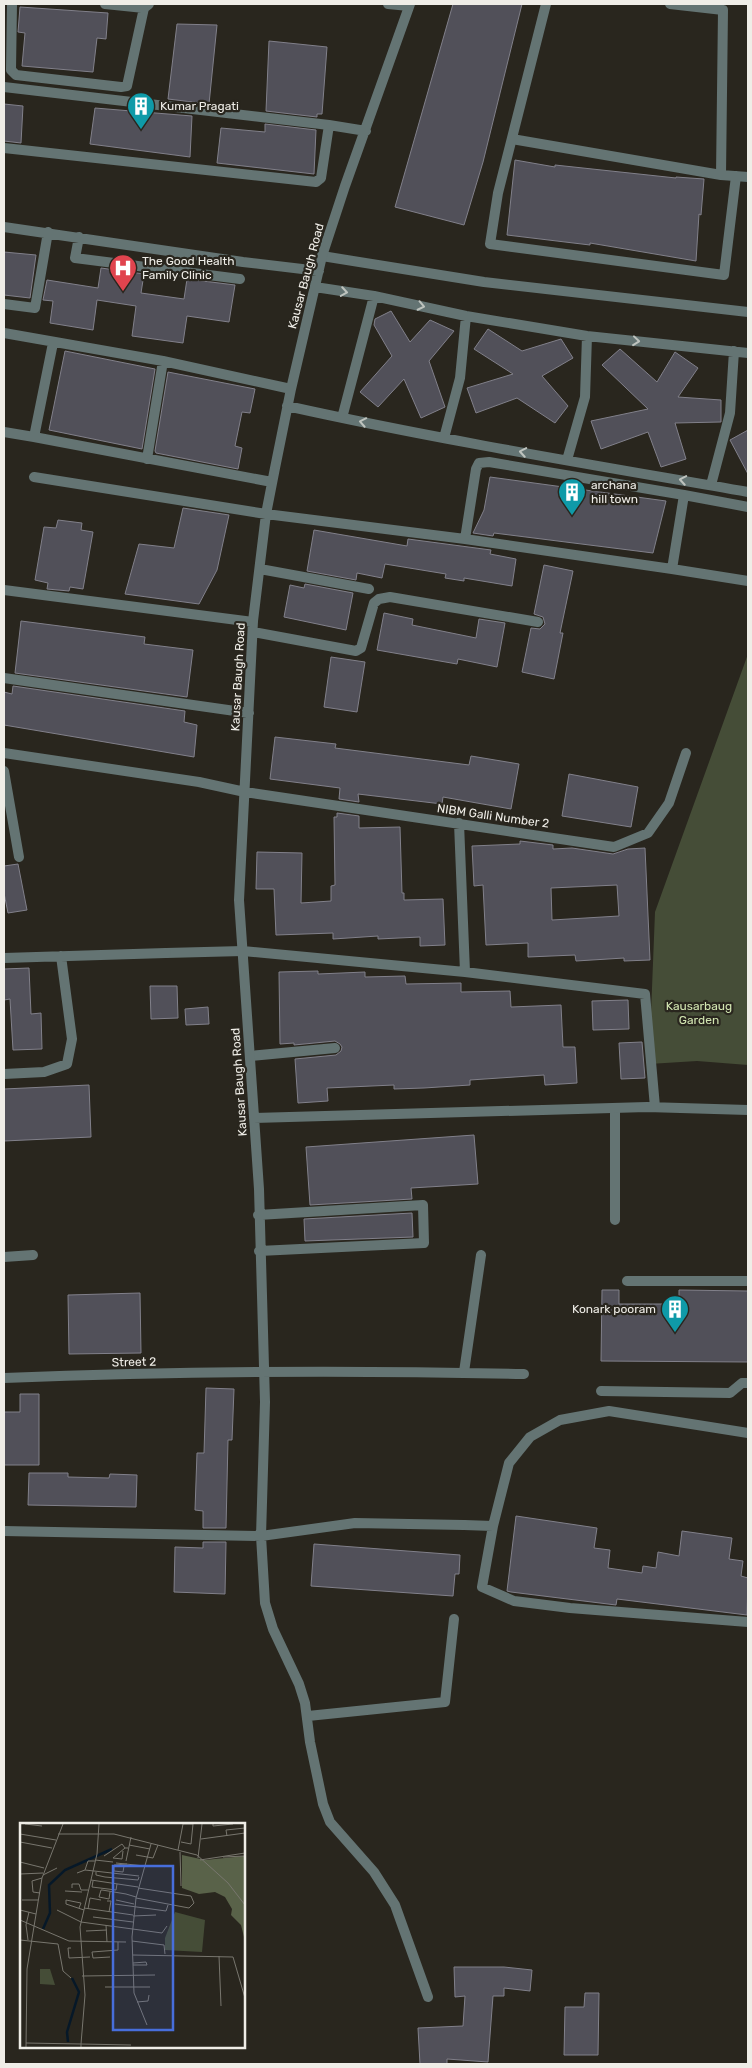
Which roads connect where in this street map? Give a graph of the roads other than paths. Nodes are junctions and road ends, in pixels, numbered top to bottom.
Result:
1 (12, 4) edge
2 (105, 4) edge
3 (388, 4) edge
4 (546, 4) edge
5 (670, 4) edge
6 (410, 5) edge
7 (686, 5) edge
8 (147, 6) edge
9 (703, 6) edge
10 (725, 7) edge
11 (4, 87) edge
12 (329, 125) junction
13 (366, 131) junction
14 (512, 139) junction
15 (4, 148) edge
16 (721, 175) junction
17 (736, 176) junction
18 (748, 177) edge
19 (4, 227) edge
20 (48, 232) junction
21 (79, 238) junction
22 (170, 252) junction
23 (322, 256) junction
24 (168, 270) junction
25 (319, 271) junction
26 (240, 279) dead end
27 (315, 287) junction
28 (374, 296) junction
29 (4, 304) edge
30 (748, 312) edge
31 (466, 316) junction
32 (4, 333) edge
33 (587, 336) junction
34 (53, 343) junction
35 (734, 351) junction
36 (748, 353) edge
37 (163, 360) junction
38 (291, 389) junction
39 (287, 406) junction
40 (342, 418) junction
41 (4, 432) edge
42 (34, 437) junction
43 (444, 438) junction
44 (147, 459) junction
45 (567, 460) junction
46 (34, 477) dead end
47 (272, 482) junction
48 (711, 485) junction
49 (748, 492) edge
50 (684, 494) junction
51 (748, 506) edge
52 (266, 514) junction
53 (464, 539) junction
54 (672, 568) junction
55 (260, 569) junction
56 (748, 581) edge
57 (369, 588) dead end
58 (4, 590) edge
59 (538, 622) dead end
60 (253, 627) junction
61 (4, 678) edge
62 (249, 712) junction
63 (4, 753) edge
64 (686, 753) dead end
65 (4, 771) edge
66 (244, 792) junction
67 (458, 823) junction
68 (19, 856) dead end
69 (243, 951) junction
70 (61, 956) junction
71 (4, 958) edge
72 (465, 972) junction
73 (336, 1048) dead end
74 (250, 1056) junction
75 (4, 1074) edge
76 (655, 1107) junction
77 (615, 1108) junction
78 (748, 1110) edge
79 (254, 1118) junction
80 (258, 1215) junction
81 (615, 1220) dead end
82 (260, 1251) junction
83 (33, 1255) dead end
84 (481, 1255) dead end
85 (4, 1257) edge
86 (627, 1281) dead end
87 (748, 1282) edge
88 (264, 1372) junction
89 (464, 1372) junction
90 (524, 1374) dead end
91 (4, 1378) edge
92 (748, 1383) edge
93 (601, 1391) dead end
94 (748, 1433) edge
95 (493, 1526) junction
96 (4, 1531) edge
97 (261, 1536) junction
98 (454, 1619) dead end
99 (748, 1622) edge
100 (308, 1716) junction
101 (428, 1996) dead end

1 - 8 street
2 - 8 street
3 - 6 street
4 - 14 street
5 - 7 street
6 - 13 street, Kausar Baugh Road
7 - 9 street
9 - 10 street
10 - 16 street
11 - 12 street
12 - 13 street
12 - 15 street
13 - 23 street, Kausar Baugh Road
14 - 16 street
14 - 17 street
16 - 17 street
17 - 18 street
19 - 20 street
20 - 21 street
20 - 29 street
21 - 22 street
21 - 24 street
22 - 24 street
22 - 25 street
23 - 25 street, Kausar Baugh Road
23 - 30 street
24 - 26 street
25 - 27 street, Kausar Baugh Road
27 -> 28 street
27 - 38 street, Kausar Baugh Road
28 -> 31 street
28 - 40 street
31 - 33 street
31 - 43 street
32 - 34 street
33 -> 35 street
33 - 45 street
34 - 37 street
34 - 42 street
35 - 36 street
35 - 48 street
37 - 38 street
37 - 44 street
38 - 39 street, Kausar Baugh Road
39 - 40 street
39 - 47 street, Kausar Baugh Road
43 -> 40 street
41 - 42 street
42 - 44 street
45 -> 43 street
44 - 47 street
48 -> 45 street
46 - 52 street
47 - 52 street, Kausar Baugh Road
48 - 49 street
50 - 51 street
50 - 53 street
50 - 54 street
52 - 53 street
52 - 55 street, Kausar Baugh Road
53 - 54 street
54 - 56 street
55 - 57 street
55 - 60 street, Kausar Baugh Road
58 - 60 street
59 - 60 street
60 - 62 street, Kausar Baugh Road
61 - 62 street
62 - 66 street, Kausar Baugh Road
63 - 66 street, NIBM Galli Number 2
64 - 67 street, NIBM Galli Number 2
65 - 68 street
66 - 67 street, NIBM Galli Number 2
66 - 69 street, Kausar Baugh Road
67 - 72 street
69 - 70 street
69 - 72 street
69 - 74 street, Kausar Baugh Road
70 - 71 street
70 - 75 street
72 - 76 street
73 - 74 street
74 - 79 street, Kausar Baugh Road
76 - 77 street
76 - 78 street
77 - 79 street
77 - 81 street
79 - 80 street, Kausar Baugh Road
80 - 82 street, Kausar Baugh Road
80 - 82 street
82 - 88 street, Kausar Baugh Road
83 - 85 street
84 - 89 street
86 - 87 street
88 - 89 street, Street 2
88 - 91 street, Street 2
88 - 97 street, Kausar Baugh Road
89 - 90 street, Street 2
92 - 93 street
94 - 95 street
95 - 97 street
95 - 99 street
96 - 97 street
97 - 100 street, Kausar Baugh Road
98 - 100 street
100 - 101 street, Kausar Baugh Road

